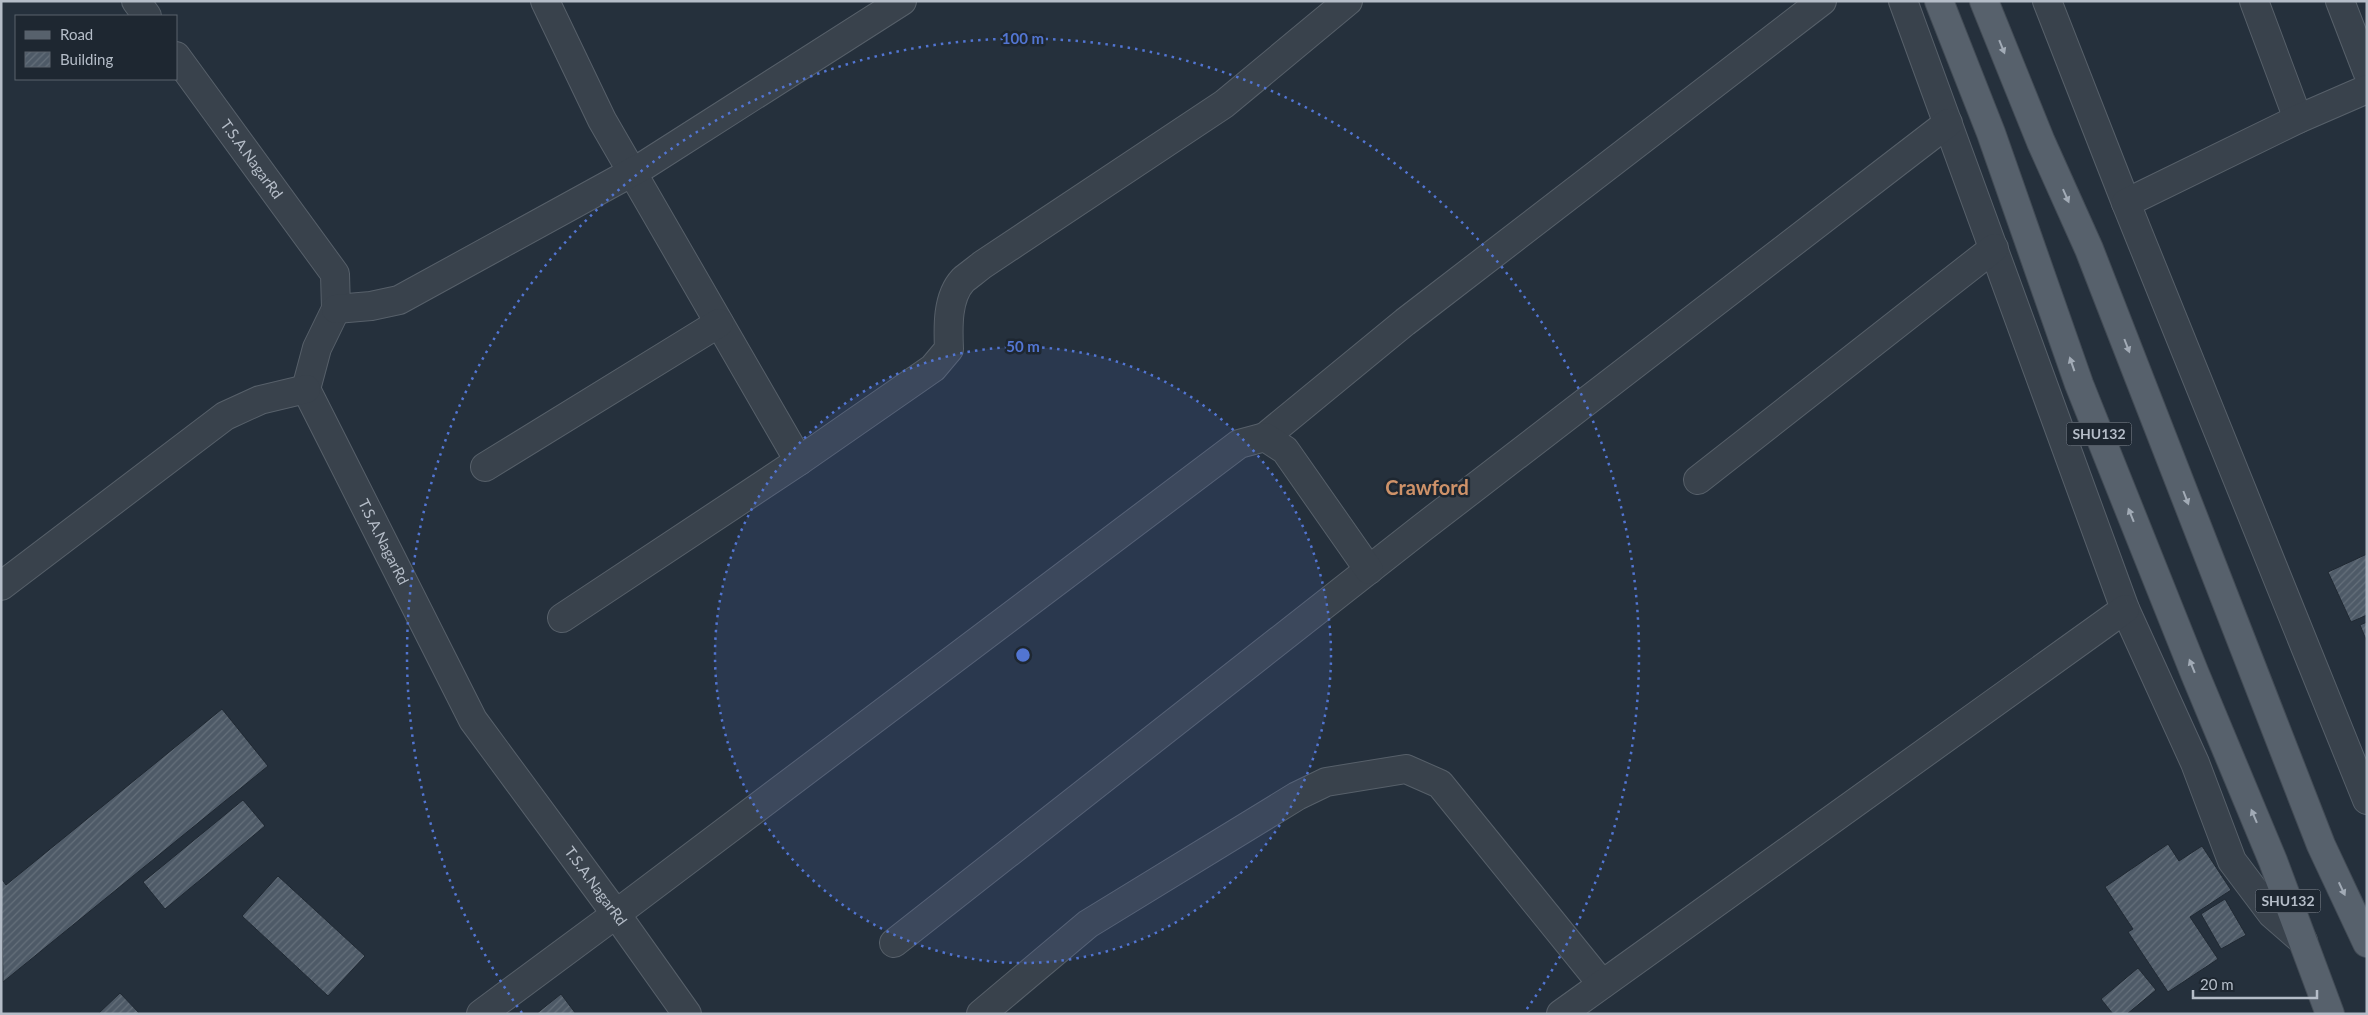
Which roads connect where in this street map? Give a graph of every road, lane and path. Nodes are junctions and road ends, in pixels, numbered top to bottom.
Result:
1 (136, 1) edge
2 (545, 1) edge
3 (902, 1) edge
4 (1348, 1) edge
5 (1822, 1) edge
6 (1903, 1) edge
7 (1939, 1) edge
8 (1984, 1) edge
9 (2047, 1) edge
10 (2254, 1) edge
11 (2340, 1) edge
12 (146, 15) edge
13 (178, 59) edge
14 (2367, 71) edge
15 (2367, 89) edge
16 (2298, 119) junction
17 (1948, 123) junction
18 (631, 170) junction
19 (2126, 203) junction
20 (1994, 248) junction
21 (335, 274) junction
22 (371, 306) junction
23 (336, 309) junction
24 (719, 324) junction
25 (306, 389) junction
26 (1265, 437) junction
27 (798, 461) junction
28 (485, 467) dead end
29 (1698, 480) dead end
30 (1369, 570) junction
31 (1, 586) edge
32 (2125, 609) junction
33 (562, 618) dead end
34 (2367, 800) edge
35 (616, 914) junction
36 (2366, 935) edge
37 (2303, 941) junction
38 (894, 943) dead end
39 (1602, 984) junction
40 (481, 1014) edge
41 (687, 1014) edge
42 (981, 1014) edge
43 (1561, 1014) edge
44 (2330, 1014) edge

1 - 12 street
2 - 18 street
3 - 18 street
4 - 27 street
5 - 26 street
6 - 17 street
37 -> 7 main road, SHU132
8 -> 36 main road, SHU132
9 - 19 street
10 - 16 street
11 - 14 street
13 - 21 street, T.S.A.NagarRd
15 - 16 street
16 - 19 street
17 - 20 street
17 - 30 street
18 - 22 street
18 - 24 street
19 - 34 street
20 - 29 street
20 - 32 street
21 - 22 street, T.S.A.NagarRd
21 - 23 street
22 - 23 street
23 - 25 street
24 - 27 street
24 - 28 street
25 - 31 street
25 - 35 street, T.S.A.NagarRd
26 - 30 street
26 - 35 street
27 - 33 street
30 - 38 street
32 - 37 street
32 - 39 street
35 - 40 street
35 - 41 street, T.S.A.NagarRd
37 - 44 main road, SHU132
39 - 42 street
39 - 43 street

